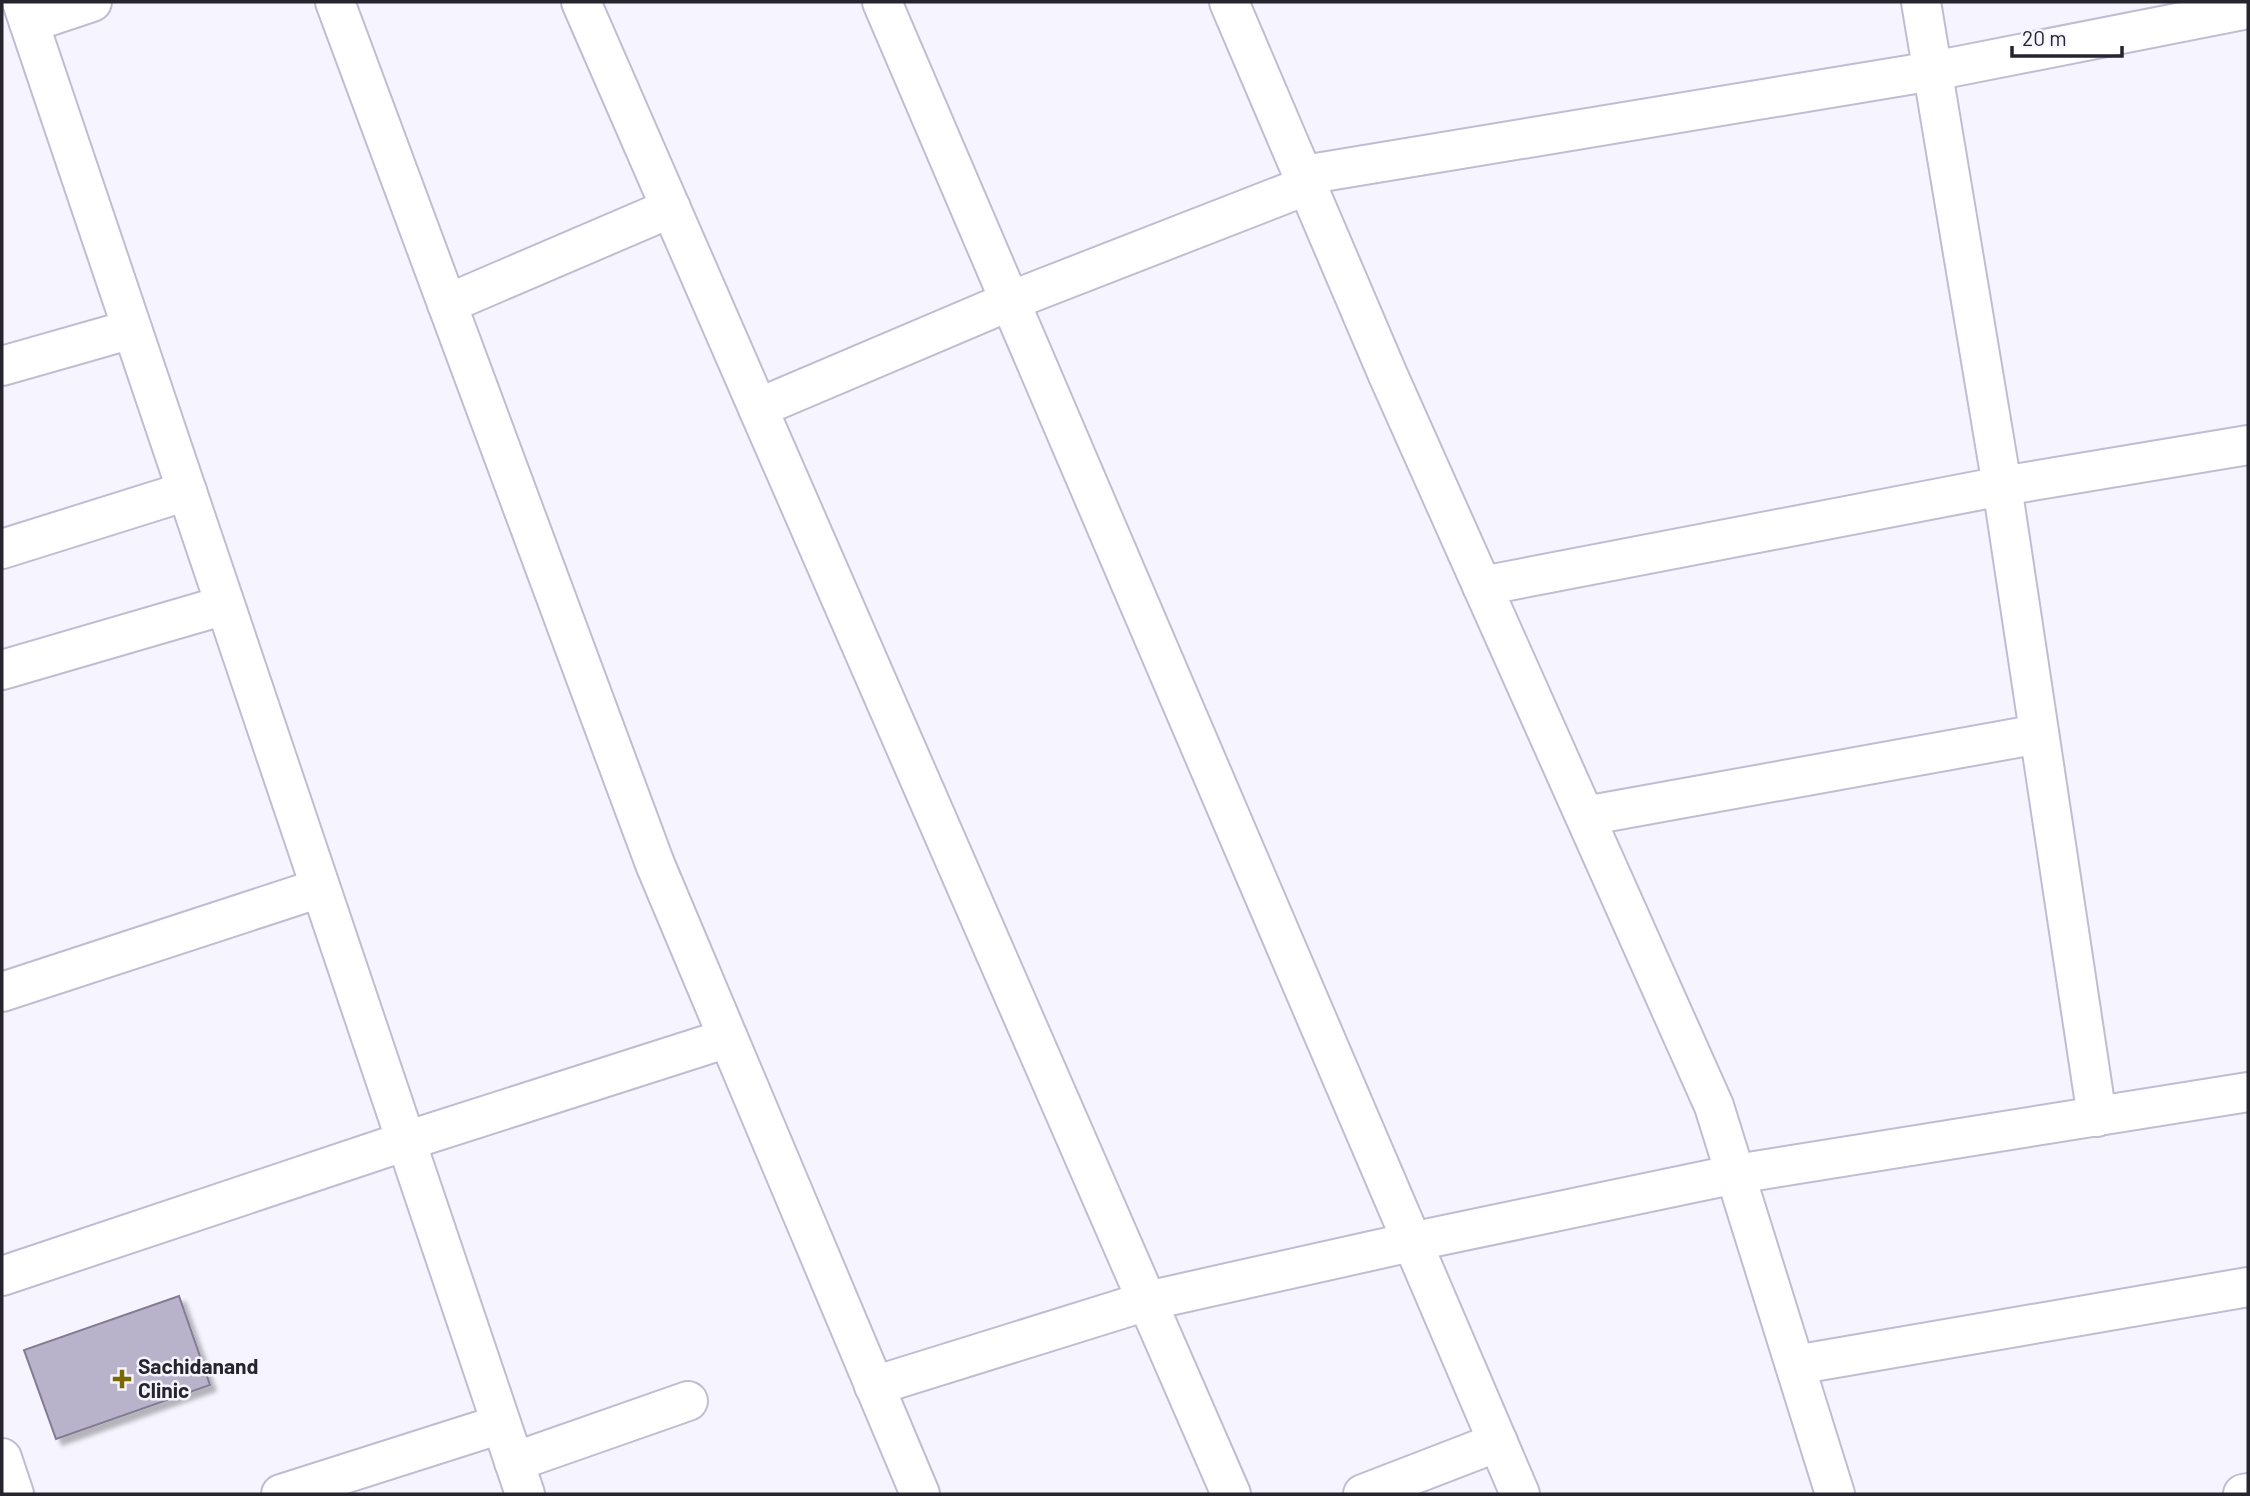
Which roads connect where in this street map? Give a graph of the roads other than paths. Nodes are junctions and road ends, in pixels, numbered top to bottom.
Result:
1 (92, 2) edge
2 (335, 2) edge
3 (581, 2) edge
4 (882, 2) edge
5 (1229, 2) edge
6 (1921, 2) edge
7 (2248, 9) edge
8 (25, 12) edge
9 (1933, 71) junction
10 (1306, 180) junction
11 (671, 208) junction
12 (1010, 301) junction
13 (447, 304) junction
14 (132, 329) junction
15 (2, 366) edge
16 (758, 408) junction
17 (2248, 445) edge
18 (2002, 486) junction
19 (187, 491) junction
20 (2, 549) edge
21 (1482, 586) junction
22 (225, 605) junction
23 (2, 670) edge
24 (2039, 734) junction
25 (1585, 816) junction
26 (320, 888) junction
27 (2, 992) edge
28 (728, 1038) junction
29 (2248, 1092) edge
30 (2097, 1117) junction
31 (406, 1141) junction
32 (1736, 1174) junction
33 (1411, 1242) junction
34 (2, 1276) edge
35 (2248, 1287) edge
36 (1147, 1301) junction
37 (1795, 1365) junction
38 (874, 1386) junction
39 (688, 1401) dead end
40 (501, 1424) junction
41 (1498, 1442) junction
42 (2, 1458) edge
43 (519, 1478) edge
44 (2248, 1493) edge
45 (14, 1494) edge
46 (281, 1494) edge
47 (920, 1494) edge
48 (1231, 1494) edge
49 (1363, 1494) edge
50 (1520, 1494) edge
51 (1835, 1494) edge
52 (2243, 1494) edge

1 - 8 street
2 - 13 street
3 - 11 street
4 - 12 street
5 - 10 street
6 - 9 street
7 - 9 street
8 - 14 street
9 - 10 street
9 - 18 street
10 - 12 street
10 - 21 street
11 - 13 street
11 - 16 street
12 - 16 street
12 - 33 street
13 - 28 street
14 - 15 street
14 - 19 street
16 - 36 street
17 - 18 street
18 - 21 street
18 - 24 street
19 - 20 street
19 - 22 street
21 - 25 street
22 - 23 street
22 - 26 street
24 - 25 street
24 - 30 street
25 - 32 street
26 - 27 street
26 - 31 street
28 - 31 street
28 - 38 street
29 - 30 street
30 - 32 street
31 - 34 street
31 - 40 street
32 - 33 street
32 - 37 street
33 - 36 street
33 - 41 street
35 - 37 street
36 - 38 street
36 - 48 street
37 - 51 street
38 - 47 street
39 - 43 street
40 - 43 street
40 - 46 street
41 - 49 street
41 - 50 street
42 - 45 street
44 - 52 street

